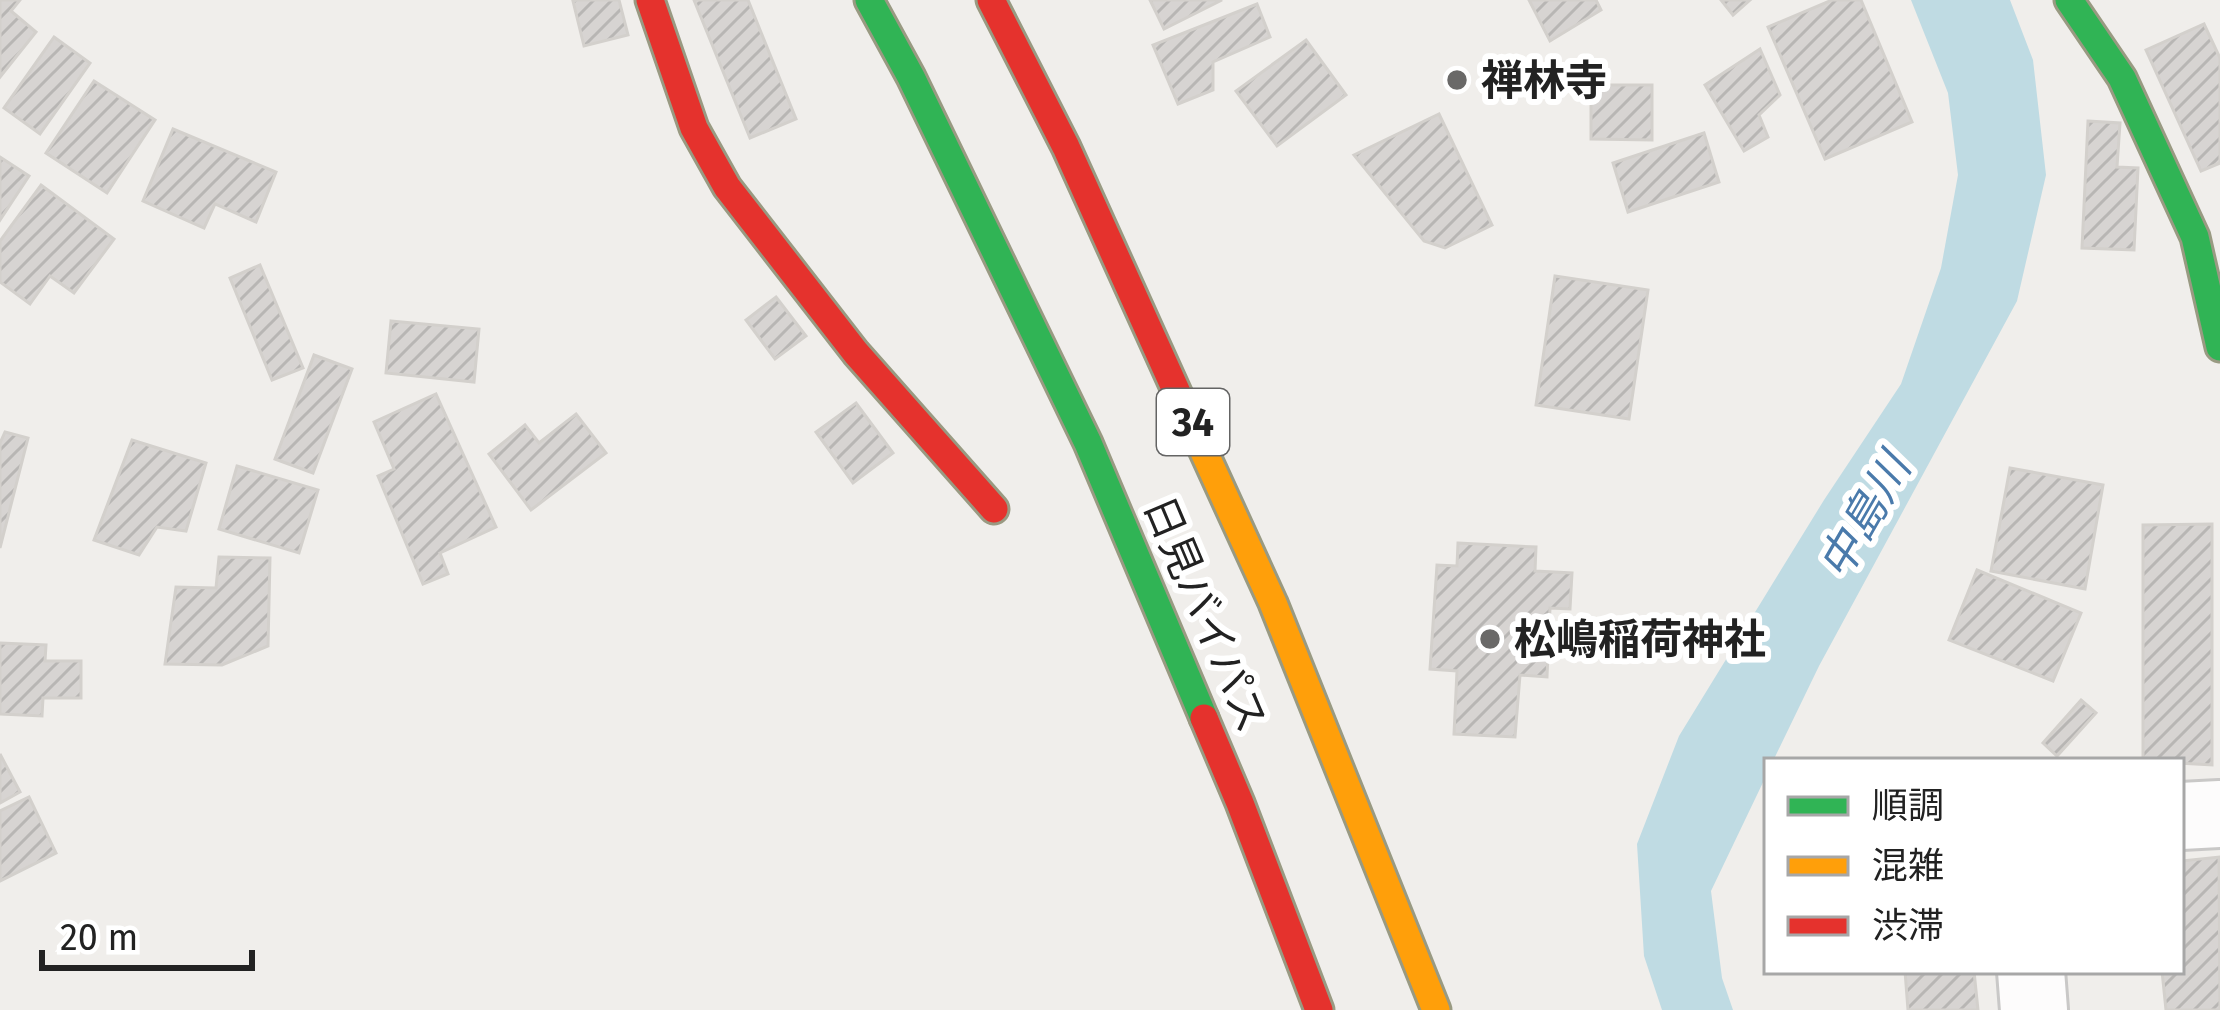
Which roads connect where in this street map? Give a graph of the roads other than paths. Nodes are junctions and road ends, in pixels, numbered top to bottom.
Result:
1 (650, 0) edge
2 (869, 0) edge
3 (991, 0) edge
4 (2069, 0) edge
5 (2208, 236) edge
6 (2220, 347) edge
7 (994, 509) dead end
8 (2220, 814) edge
9 (2184, 816) edge
10 (2031, 974) edge
11 (1319, 1010) edge
12 (1436, 1010) edge
13 (2034, 1010) edge

1 - 7 main road
2 - 11 main road, 日見バイパス / 34
3 - 12 main road, 日見バイパス / 34
4 - 5 main road
5 - 6 main road
8 - 9 street
10 - 13 street

